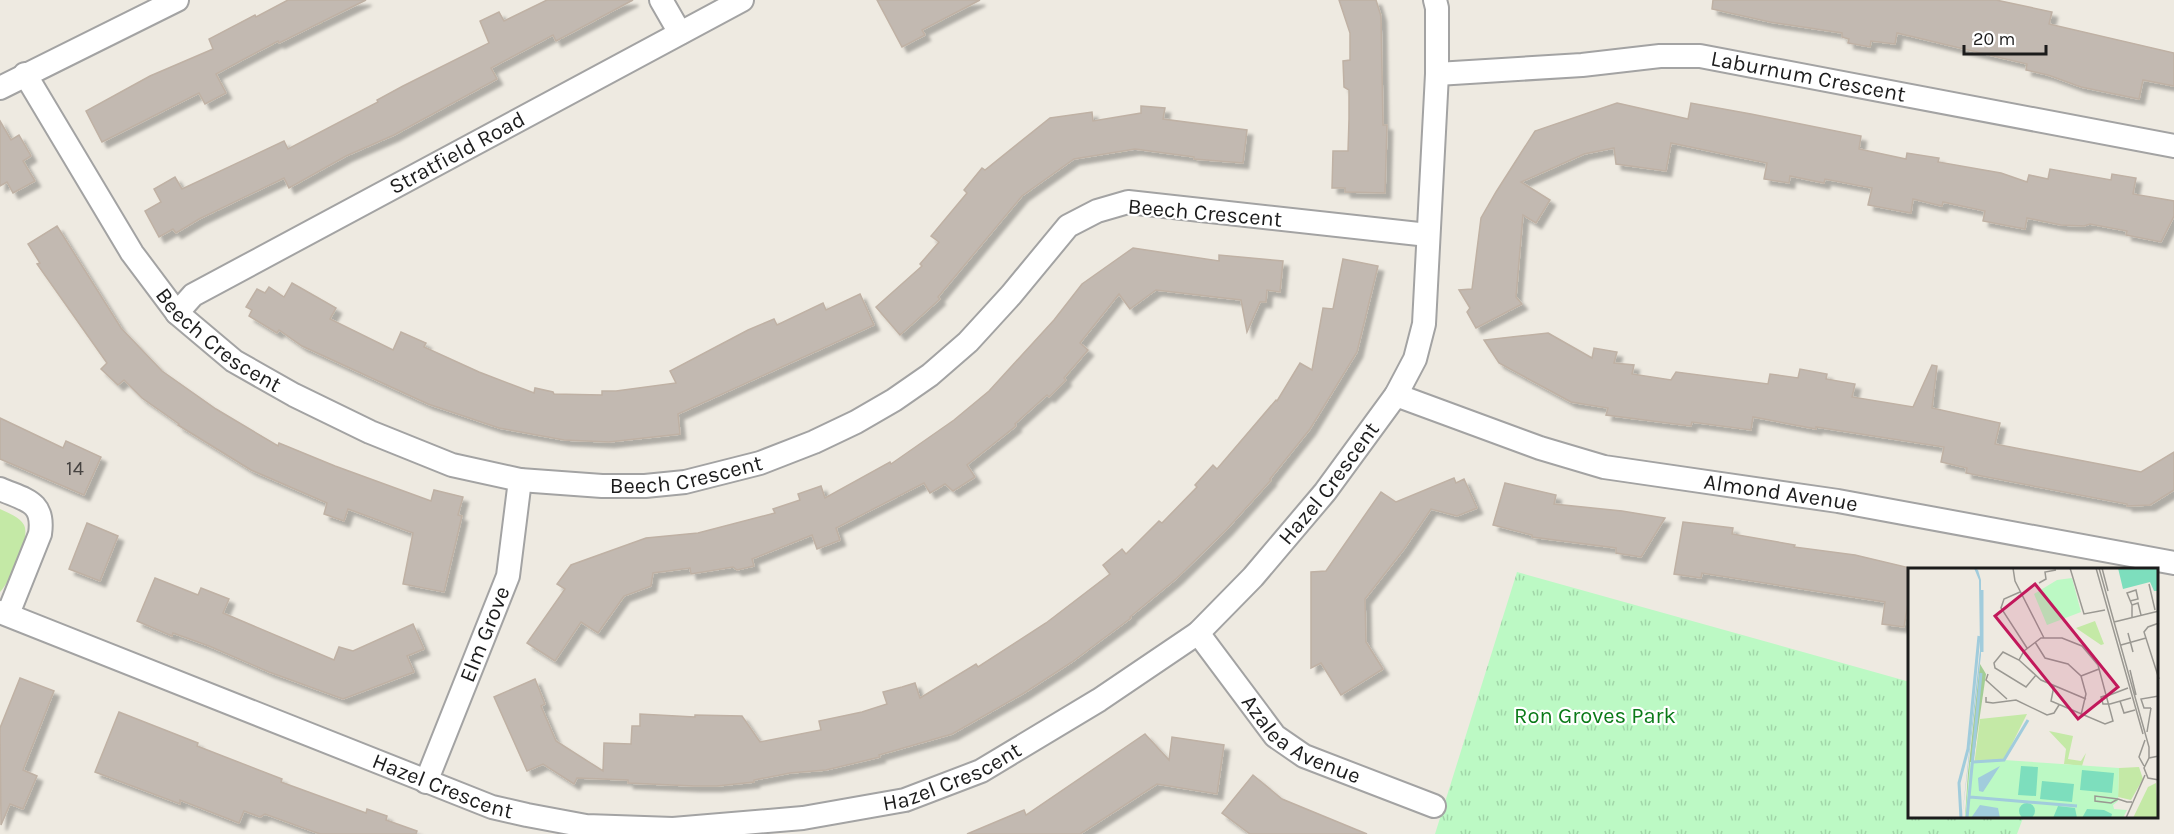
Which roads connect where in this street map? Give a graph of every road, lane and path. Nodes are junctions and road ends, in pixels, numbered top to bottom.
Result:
1 (177, 0) edge
2 (661, 0) edge
3 (742, 0) edge
4 (1435, 0) edge
5 (680, 33) junction
6 (25, 74) junction
7 (1437, 74) junction
8 (0, 88) edge
9 (2174, 146) edge
10 (1428, 236) junction
11 (177, 313) junction
12 (1396, 395) junction
13 (520, 480) junction
14 (0, 489) edge
15 (2174, 563) edge
16 (4, 613) edge
17 (1198, 633) junction
18 (426, 782) junction
19 (1434, 806) dead end

1 - 6 street
2 - 5 street
3 - 5 street, Stratfield Road
4 - 7 street, Hazel Crescent
5 - 11 street, Stratfield Road
6 - 8 street
6 - 11 street, Beech Crescent
7 - 9 street, Laburnum Crescent
7 - 10 street, Hazel Crescent
10 - 12 street, Hazel Crescent
10 - 13 street, Beech Crescent
11 - 13 street, Beech Crescent
12 - 15 street, Almond Avenue
12 - 17 street, Hazel Crescent
13 - 18 street, Elm Grove
14 - 16 street
16 - 18 street, Hazel Crescent
17 - 18 street, Hazel Crescent
17 - 19 street, Azalea Avenue

